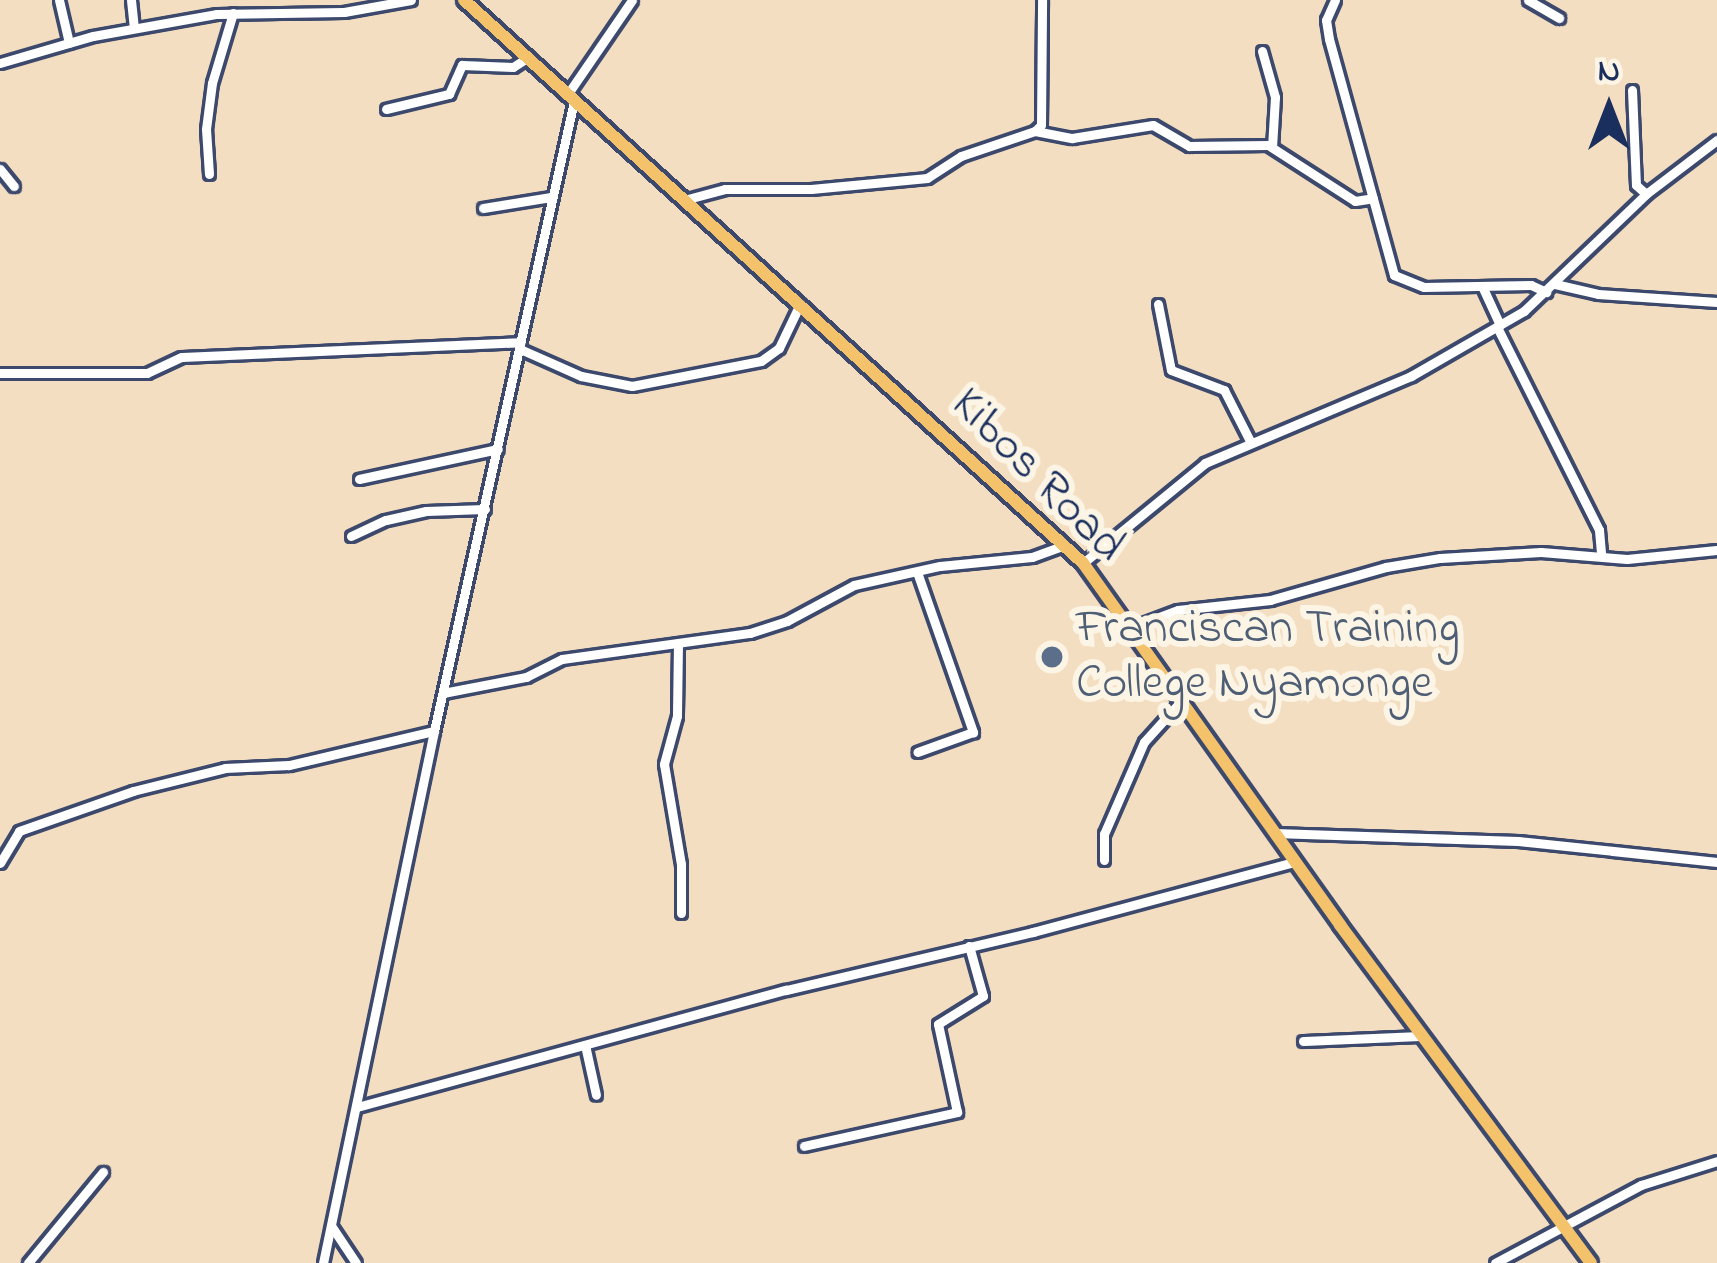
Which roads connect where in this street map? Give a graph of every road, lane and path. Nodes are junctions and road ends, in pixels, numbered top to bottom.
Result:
1 (59, 0) edge
2 (131, 0) edge
3 (204, 0) edge
4 (411, 0) edge
5 (464, 0) edge
6 (632, 0) edge
7 (1042, 0) edge
8 (1335, 0) edge
9 (1348, 0) edge
10 (1528, 0) edge
11 (233, 13) junction
12 (1330, 14) junction
13 (206, 15) junction
14 (1558, 18) dead end
15 (134, 28) junction
16 (69, 43) junction
17 (1262, 51) dead end
18 (527, 58) junction
19 (0, 63) edge
20 (1632, 90) dead end
21 (571, 98) junction
22 (386, 109) dead end
23 (1036, 131) junction
24 (1717, 140) edge
25 (1272, 147) junction
26 (0, 169) edge
27 (209, 174) dead end
28 (14, 186) dead end
29 (1646, 194) junction
30 (551, 197) junction
31 (1373, 198) junction
32 (684, 200) junction
33 (484, 208) dead end
34 (1482, 286) junction
35 (1551, 288) junction
36 (1717, 302) edge
37 (800, 304) junction
38 (1158, 304) dead end
39 (1498, 326) junction
40 (520, 346) junction
41 (0, 373) edge
42 (1250, 441) junction
43 (498, 449) junction
44 (358, 479) dead end
45 (485, 509) junction
46 (351, 536) dead end
47 (1065, 544) junction
48 (1717, 550) edge
49 (1600, 555) junction
50 (1083, 562) junction
51 (916, 572) junction
52 (1130, 628) junction
53 (678, 643) junction
54 (443, 693) junction
55 (1181, 700) junction
56 (434, 731) junction
57 (916, 752) dead end
58 (1274, 833) junction
59 (1104, 860) dead end
60 (1294, 862) junction
61 (1717, 862) edge
62 (0, 863) edge
63 (680, 913) dead end
64 (969, 946) junction
65 (1420, 1036) junction
66 (1303, 1041) dead end
67 (585, 1045) junction
68 (596, 1095) dead end
69 (357, 1107) junction
70 (804, 1146) dead end
71 (1717, 1161) edge
72 (103, 1172) dead end
73 (1566, 1223) junction
74 (332, 1227) junction
75 (28, 1263) edge
76 (323, 1263) edge
77 (356, 1263) edge
78 (1496, 1263) edge
79 (1591, 1263) edge

1 - 16 street
2 - 15 street
3 - 13 street
4 - 11 street
5 - 18 main road, Kibos Road
6 - 21 street
7 - 23 street
8 - 12 street
9 - 12 street
10 - 14 street
11 - 13 street
11 - 27 street
12 - 31 street
13 - 15 street
15 - 16 street
16 - 19 street
17 - 25 street
18 - 21 main road, Kibos Road
18 - 22 street
20 - 29 street
21 - 30 street
21 - 32 main road, Kibos Road
23 - 25 street
23 - 32 street
24 - 29 street
25 - 31 street
26 - 28 street
29 - 35 street
30 - 33 street
30 - 40 street
31 - 34 street
32 - 37 main road, Kibos Road
34 - 35 street
34 - 39 street
35 - 36 street
35 - 39 street
37 - 40 street
37 - 47 main road, Kibos Road
38 - 42 street
39 - 42 street
39 - 49 street
40 - 41 street
40 - 43 street
42 - 50 street
43 - 44 street
43 - 45 street
45 - 46 street
45 - 54 street
47 - 50 main road, Kibos Road
47 - 51 street
48 - 49 street
49 - 52 street
50 - 52 main road, Kibos Road
51 - 53 street
51 - 57 street
52 - 55 main road, Kibos Road
53 - 54 street
53 - 63 street
54 - 56 street
55 - 58 main road, Kibos Road
55 - 59 street
56 - 62 street
56 - 69 street
58 - 60 main road, Kibos Road
58 - 61 street
60 - 64 street
60 - 65 main road, Kibos Road
64 - 67 street
64 - 70 street
65 - 66 street
65 - 73 main road, Kibos Road
67 - 68 street
67 - 69 street
69 - 74 street
71 - 73 street
72 - 75 street
73 - 78 street
73 - 79 main road, Kibos Road
74 - 76 street
74 - 77 street

